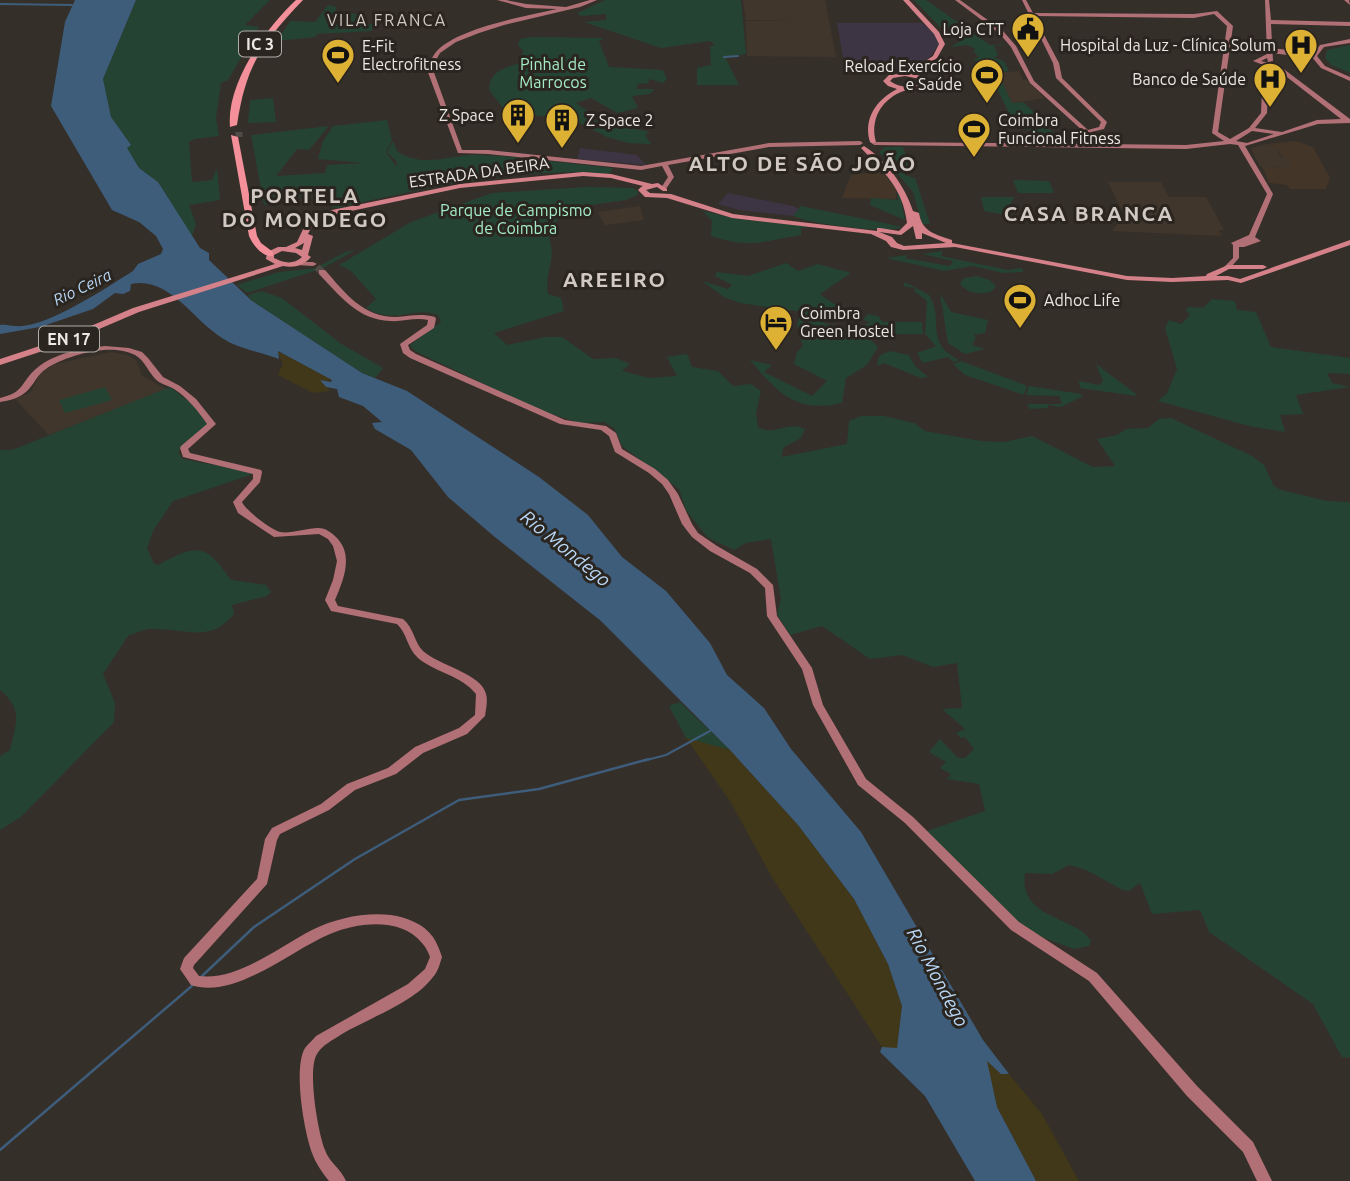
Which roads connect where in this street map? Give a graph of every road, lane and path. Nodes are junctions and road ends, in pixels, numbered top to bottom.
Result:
1 (302, 0) edge
2 (499, 0) edge
3 (595, 0) edge
4 (908, 0) edge
5 (957, 0) edge
6 (1024, 0) edge
7 (1267, 0) edge
8 (567, 9) junction
9 (1031, 14) junction
10 (1270, 22) junction
11 (1350, 23) edge
12 (1350, 41) edge
13 (1228, 46) junction
14 (1314, 55) junction
15 (1270, 63) junction
16 (909, 74) junction
17 (922, 78) junction
18 (1350, 79) edge
19 (247, 80) junction
20 (889, 85) junction
21 (903, 89) junction
22 (248, 92) dead end
23 (1348, 121) edge
24 (1256, 127) junction
25 (236, 131) junction
26 (1086, 132) junction
27 (1271, 134) junction
28 (1236, 143) junction
29 (862, 145) junction
30 (875, 145) junction
31 (1096, 145) junction
32 (665, 165) junction
33 (648, 187) junction
34 (664, 189) junction
35 (917, 223) junction
36 (900, 233) junction
37 (920, 238) junction
38 (890, 239) junction
39 (1350, 240) edge
40 (950, 242) junction
41 (913, 247) junction
42 (1238, 250) junction
43 (277, 253) junction
44 (313, 263) junction
45 (282, 264) junction
46 (262, 268) junction
47 (1244, 268) junction
48 (1226, 272) junction
49 (1254, 276) junction
50 (0, 360) edge
51 (0, 400) edge
52 (339, 1181) edge
53 (1265, 1181) edge

1 - 19 highway, IC 3
1 - 25 highway, IC 3
2 - 8 street
3 - 8 street
4 - 16 main road
4 - 17 main road
5 - 26 street
6 - 9 street
7 - 10 street
8 - 32 street
9 - 13 street
9 - 26 street
10 - 11 street
10 - 15 street
12 - 14 street
13 - 14 street, bridge
13 - 28 street
14 - 18 street
15 - 23 street
15 - 24 street
16 - 17 main road
16 - 20 main road
17 - 21 main road
19 - 22 highway
19 - 25 highway, IC 3
20 - 21 main road
20 - 29 main road
21 - 30 main road
23 - 27 street
24 - 27 street
24 - 28 street
25 - 43 highway, IC 3
26 - 31 street
27 - 28 street
28 - 31 street
28 - 42 street
29 - 30 main road
29 - 32 street
29 - 36 main road
30 - 31 street
30 - 35 main road
32 - 34 street
33 - 34 main road
33 - 34 main road
33 - 43 main road, ESTRADA DA BEIRA / EN 17
33 - 44 main road, ESTRADA DA BEIRA
34 - 36 main road
34 - 38 main road
35 - 37 main road
35 - 40 main road
36 - 37 main road
36 - 38 main road
37 - 40 main road
37 - 41 main road
38 - 41 main road
39 - 47 main road
39 - 49 main road
40 - 48 main road
41 - 48 main road
42 - 47 street
42 - 48 street
43 - 44 main road
43 - 45 main road
43 - 46 main road, ESTRADA DA BEIRA / EN 17
44 - 45 main road
44 - 53 street
45 - 46 main road, ESTRADA DA BEIRA / EN 17
46 - 50 main road, ESTRADA DA BEIRA / EN 17
47 - 48 main road
47 - 49 main road
48 - 49 main road
51 - 52 street

